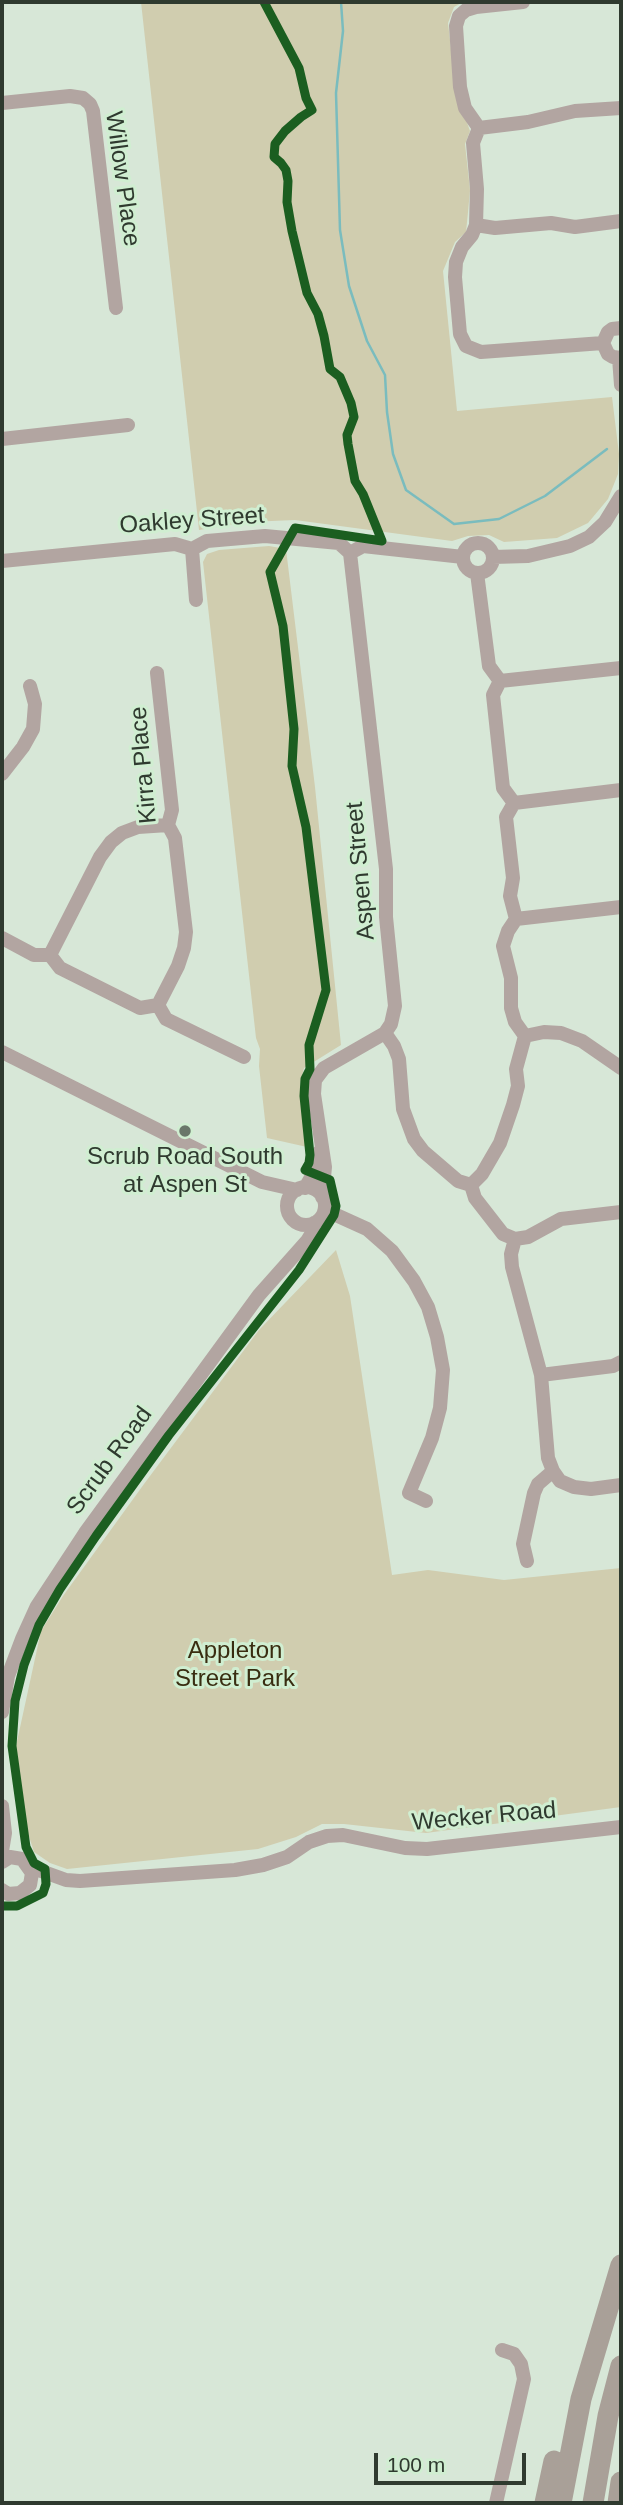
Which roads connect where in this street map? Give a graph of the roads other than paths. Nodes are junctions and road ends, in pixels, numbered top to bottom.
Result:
1 (523, 2) edge
2 (2, 103) edge
3 (621, 108) edge
4 (479, 128) junction
5 (621, 221) edge
6 (476, 225) junction
7 (116, 308) dead end
8 (621, 328) edge
9 (603, 343) junction
10 (620, 358) edge
11 (621, 385) edge
12 (128, 425) dead end
13 (2, 439) edge
14 (621, 496) edge
15 (191, 549) junction
16 (351, 554) junction
17 (463, 557) junction
18 (493, 557) junction
19 (2, 561) edge
20 (477, 573) junction
21 (196, 600) dead end
22 (621, 668) edge
23 (157, 673) dead end
24 (500, 681) junction
25 (30, 686) dead end
26 (2, 774) edge
27 (621, 790) edge
28 (514, 803) junction
29 (168, 825) junction
30 (621, 907) edge
31 (516, 919) junction
32 (2, 938) edge
33 (50, 955) junction
34 (158, 1005) junction
35 (385, 1033) junction
36 (525, 1036) junction
37 (2, 1052) edge
38 (244, 1057) dead end
39 (621, 1068) edge
40 (320, 1144) junction
41 (262, 1182) junction
42 (471, 1185) junction
43 (301, 1189) junction
44 (324, 1203) junction
45 (287, 1206) junction
46 (621, 1212) edge
47 (293, 1220) junction
48 (314, 1223) junction
49 (515, 1239) junction
50 (291, 1256) junction
51 (621, 1362) edge
52 (541, 1375) junction
53 (553, 1471) junction
54 (621, 1485) edge
55 (426, 1501) dead end
56 (527, 1561) dead end
57 (2, 1712) edge
58 (2, 1806) edge
59 (621, 1827) edge
60 (5, 1833) junction
61 (2, 1851) edge
62 (2, 1861) edge
63 (26, 1863) junction
64 (66, 1880) junction
65 (26, 1889) junction
66 (2, 1891) edge
67 (621, 2265) edge
68 (502, 2350) dead end
69 (594, 2351) junction
70 (621, 2366) edge
71 (621, 2482) edge
72 (496, 2503) edge
73 (545, 2503) edge
74 (561, 2503) edge
75 (593, 2503) edge
76 (618, 2503) edge

1 - 4 street
2 - 7 street, Willow Place
3 - 4 street
4 - 6 street
5 - 6 street
6 - 9 street
8 - 9 street
9 - 10 street
10 - 11 street
12 - 13 street
14 - 18 street
15 - 16 street, Oakley Street
15 - 19 street, Oakley Street
15 - 21 street
16 - 17 street
16 - 35 street, Aspen Street
17 - 18 street
17 - 20 street
18 - 20 street
20 - 24 street
22 - 24 street
23 - 29 street, Kirra Place
24 - 28 street
25 - 26 street
27 - 28 street
28 - 31 street
29 - 33 street
29 - 34 street, Kirra Place
30 - 31 street
31 - 36 street
32 - 33 street
33 - 34 street
34 - 38 street
35 - 40 street
35 - 42 street
36 - 39 street
36 - 42 street
37 - 41 street
40 - 43 street
40 - 44 street
41 - 43 street
41 - 45 street
42 - 49 street
43 - 44 street
43 - 45 street
44 - 48 street
44 - 55 street
45 - 47 street
46 - 49 street
47 - 48 street
47 - 50 street
48 - 50 street, Scrub Road
49 - 52 street
50 - 57 street, Scrub Road
51 - 52 street
52 - 53 street
53 - 54 street
53 - 56 street
58 - 60 street
59 - 64 street, Wecker Road
60 - 61 street
60 - 63 street
62 - 63 street, Wecker Road
63 - 64 street, Wecker Road
63 - 65 street
64 - 65 street, Wecker Road
65 - 66 street, Wecker Road
67 - 69 highway
68 - 72 street
69 - 73 highway
69 - 74 highway
70 - 75 highway
71 - 76 highway

